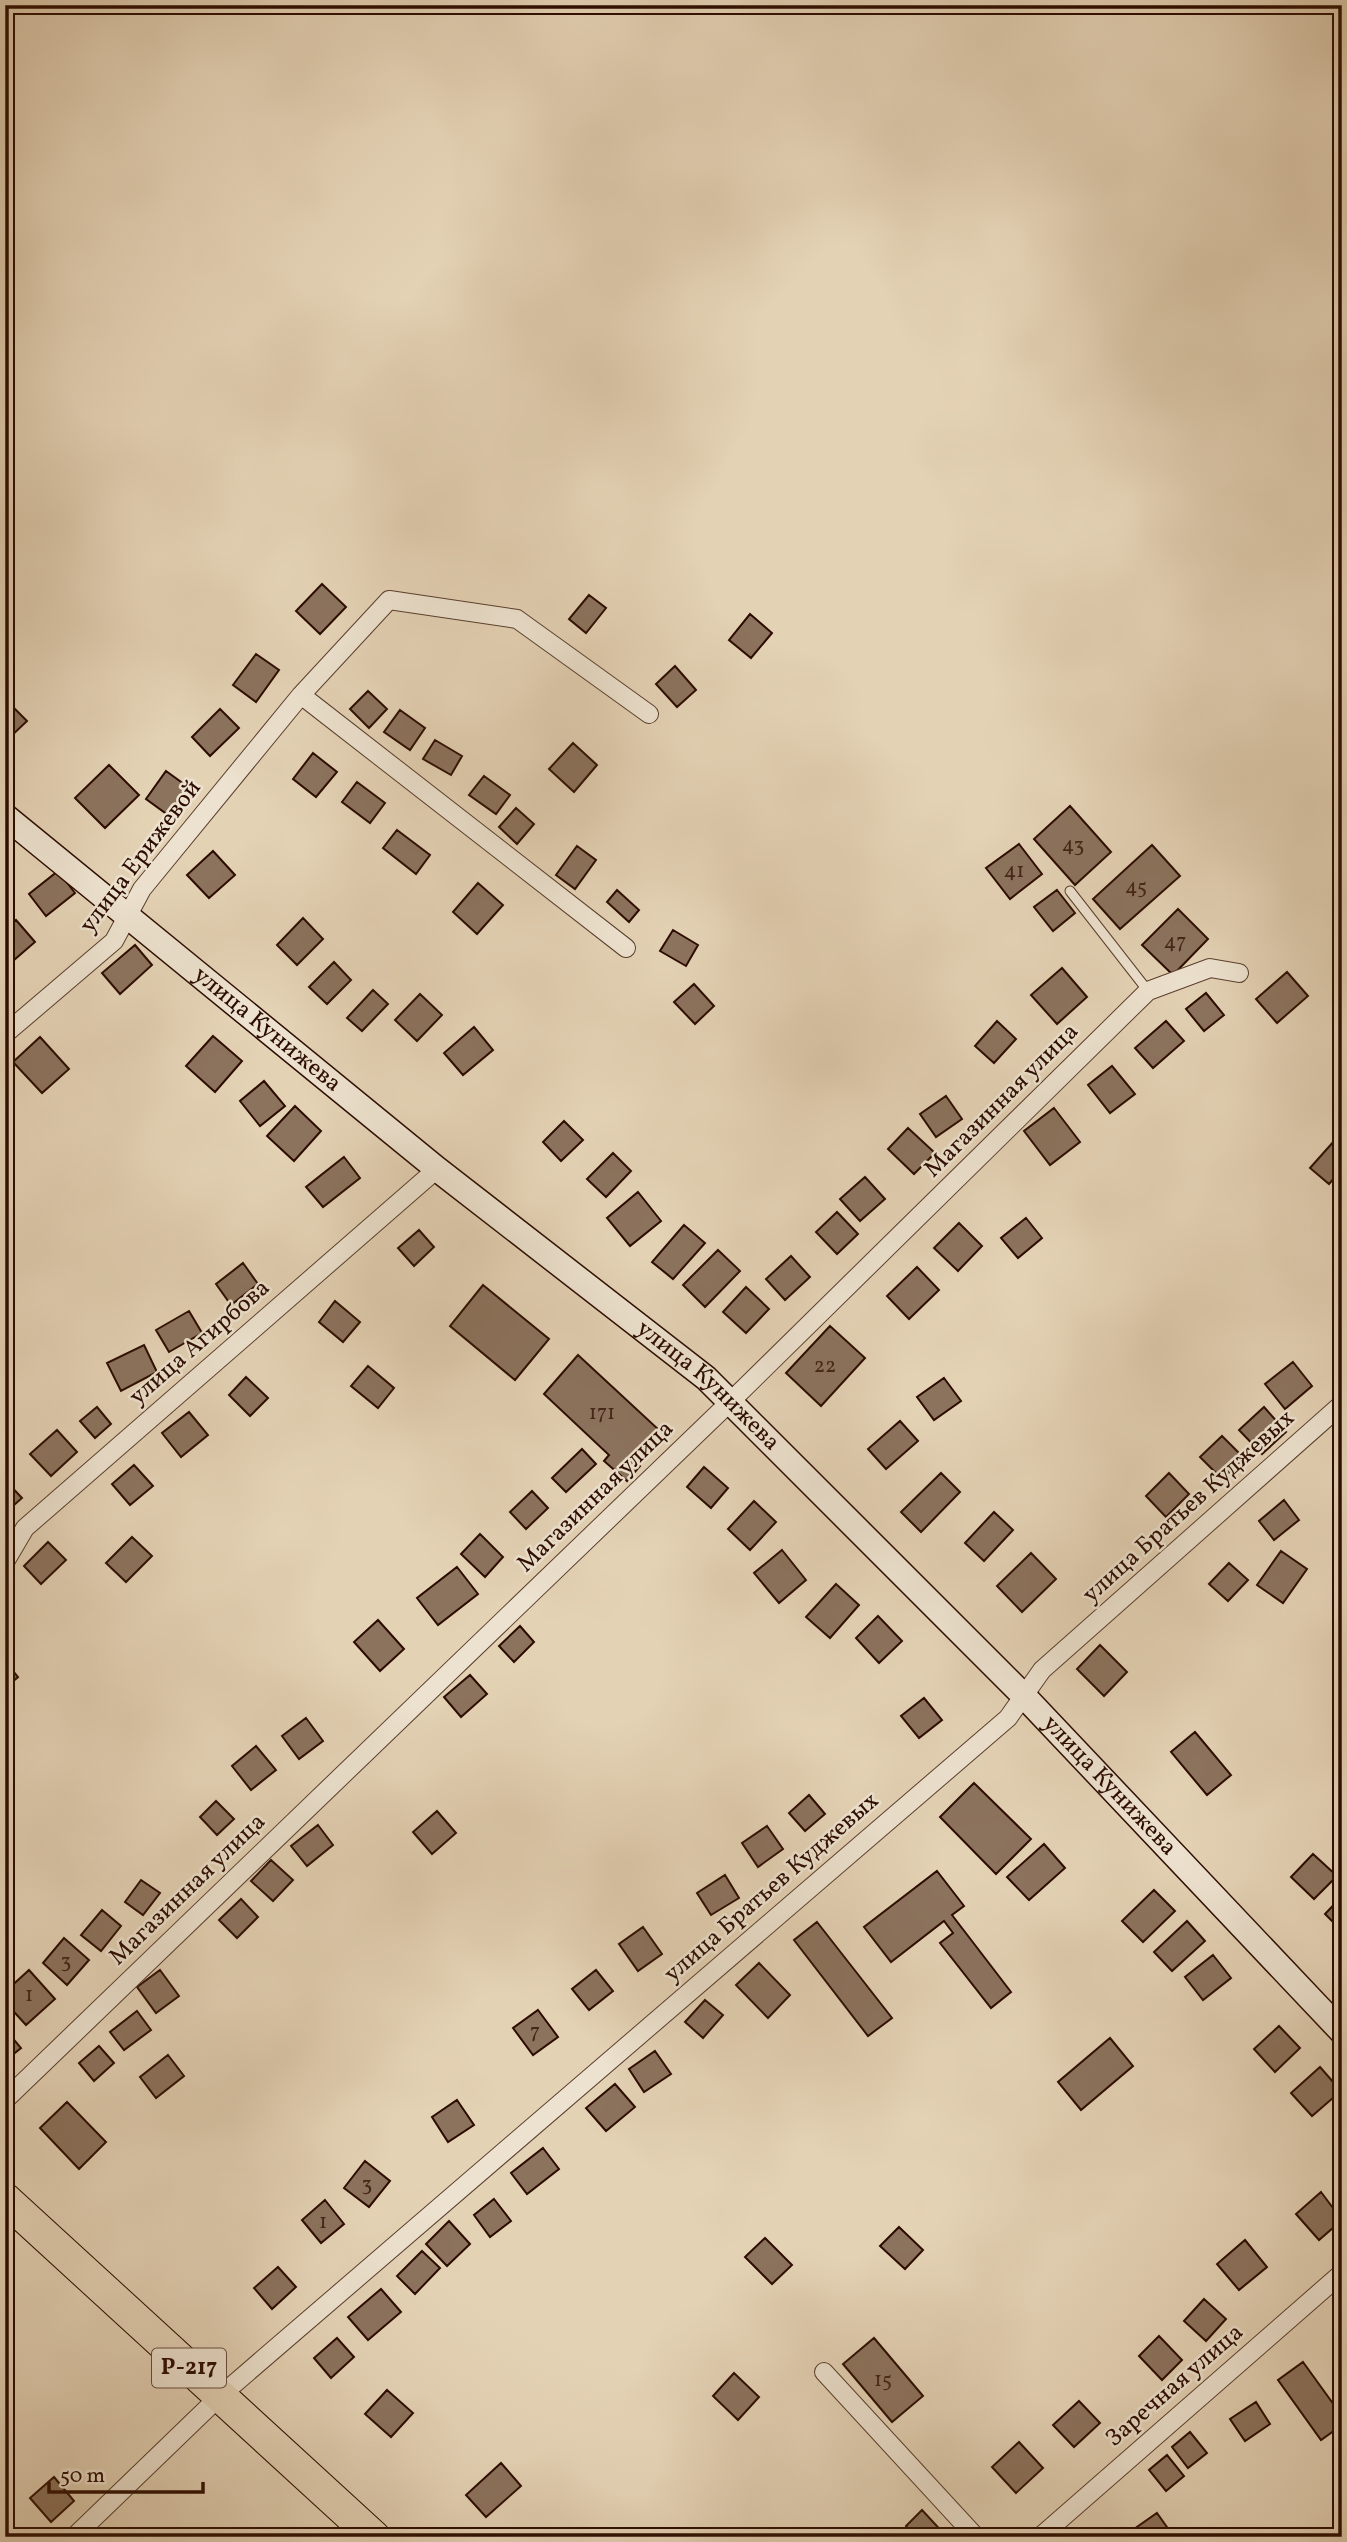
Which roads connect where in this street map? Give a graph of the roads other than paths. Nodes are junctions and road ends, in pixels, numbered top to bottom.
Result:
1 (301, 695) junction
2 (649, 714) dead end
3 (5, 816) edge
4 (1070, 891) dead end
5 (130, 915) junction
6 (626, 948) dead end
7 (1239, 973) dead end
8 (1148, 992) junction
9 (5, 1034) edge
10 (437, 1169) junction
11 (730, 1402) junction
12 (1342, 1404) edge
13 (5, 1562) edge
14 (1024, 1696) junction
15 (1342, 2032) edge
16 (5, 2100) edge
17 (5, 2199) edge
18 (1342, 2273) edge
19 (824, 2372) dead end
20 (220, 2396) junction
21 (74, 2537) edge
22 (374, 2537) edge
23 (976, 2537) edge
24 (1040, 2537) edge

1 - 2 street, улица Ерижевой
1 - 5 street, улица Ерижевой
1 - 6 street
3 - 5 street, улица Кунижева
4 - 8 lane
5 - 9 street, улица Ерижевой
5 - 10 street, улица Кунижева
7 - 8 street, Магазинная улица
8 - 11 street, Магазинная улица
10 - 11 street, улица Кунижева
10 - 13 street, улица Агирбова
11 - 14 street, улица Кунижева
11 - 16 street, Магазинная улица
12 - 14 street, улица Братьев Куджевых
14 - 15 street, улица Кунижева
14 - 20 street, улица Братьев Куджевых
17 - 20 highway, Р-217
18 - 24 street, Заречная улица
19 - 23 street
20 - 21 street, улица Братьев Куджевых
20 - 22 highway, Р-217

